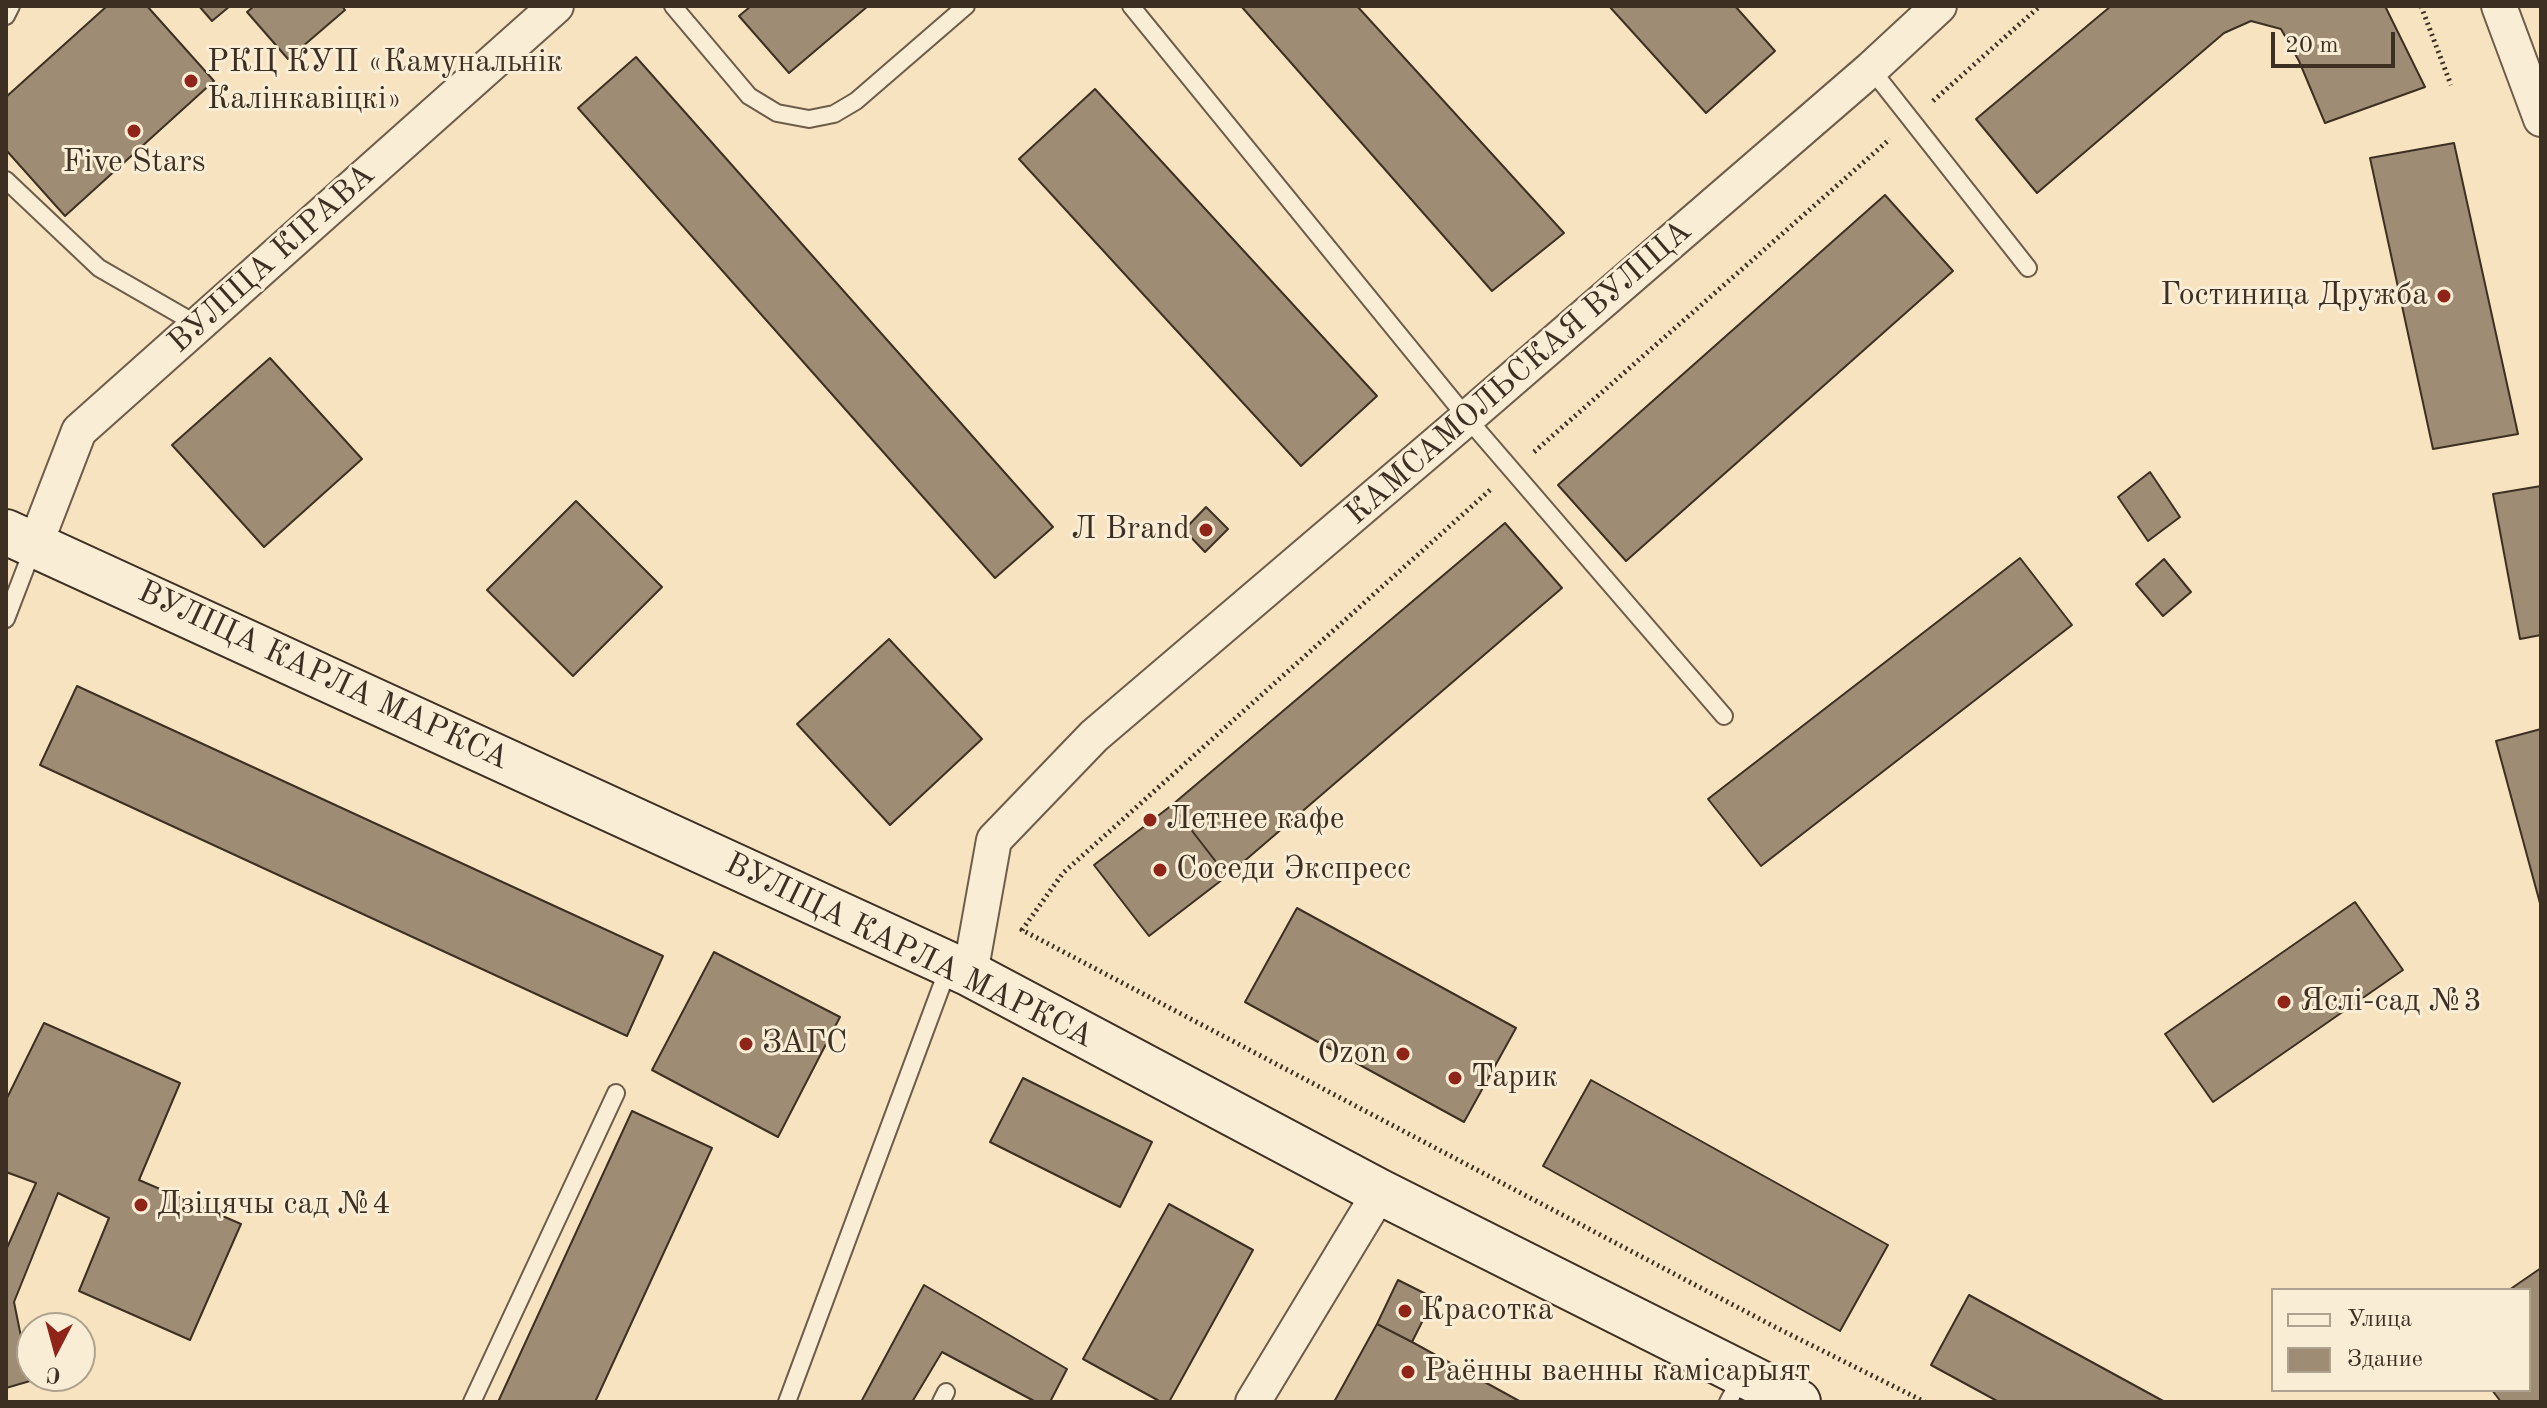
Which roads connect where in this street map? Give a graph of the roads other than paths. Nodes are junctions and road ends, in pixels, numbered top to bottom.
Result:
1 (11, 6) edge
2 (556, 6) edge
3 (673, 6) edge
4 (966, 6) edge
5 (1131, 6) edge
6 (1939, 6) edge
7 (2499, 6) edge
8 (6, 16) edge
9 (1871, 69) junction
10 (2541, 119) edge
11 (6, 180) edge
12 (2028, 268) dead end
13 (198, 325) junction
14 (1467, 418) junction
15 (20, 538) edge
16 (6, 619) edge
17 (1724, 716) dead end
18 (959, 970) junction
19 (616, 1093) dead end
20 (1380, 1192) junction
21 (1735, 1388) edge
22 (472, 1402) edge
23 (787, 1402) edge
24 (1253, 1402) edge
25 (1798, 1402) edge

1 - 8 lane
2 - 13 street, ВУЛІЦА КІРАВА
3 - 4 lane
5 - 14 lane
6 - 9 street, КАМСАМОЛЬСКАЯ ВУЛІЦА
7 - 10 street
9 - 12 lane
9 - 14 street, КАМСАМОЛЬСКАЯ ВУЛІЦА
11 - 13 lane
13 - 15 street, ВУЛІЦА КІРАВА
14 - 17 lane
14 - 18 street, КАМСАМОЛЬСКАЯ ВУЛІЦА
15 - 16 lane
15 - 18 main road, ВУЛІЦА КАРЛА МАРКСА
18 - 20 main road, ВУЛІЦА КАРЛА МАРКСА
18 - 23 lane
19 - 22 lane
20 - 21 main road, ВУЛІЦА КАРЛА МАРКСА
20 - 24 street
21 - 25 main road, ВУЛІЦА КАРЛА МАРКСА

